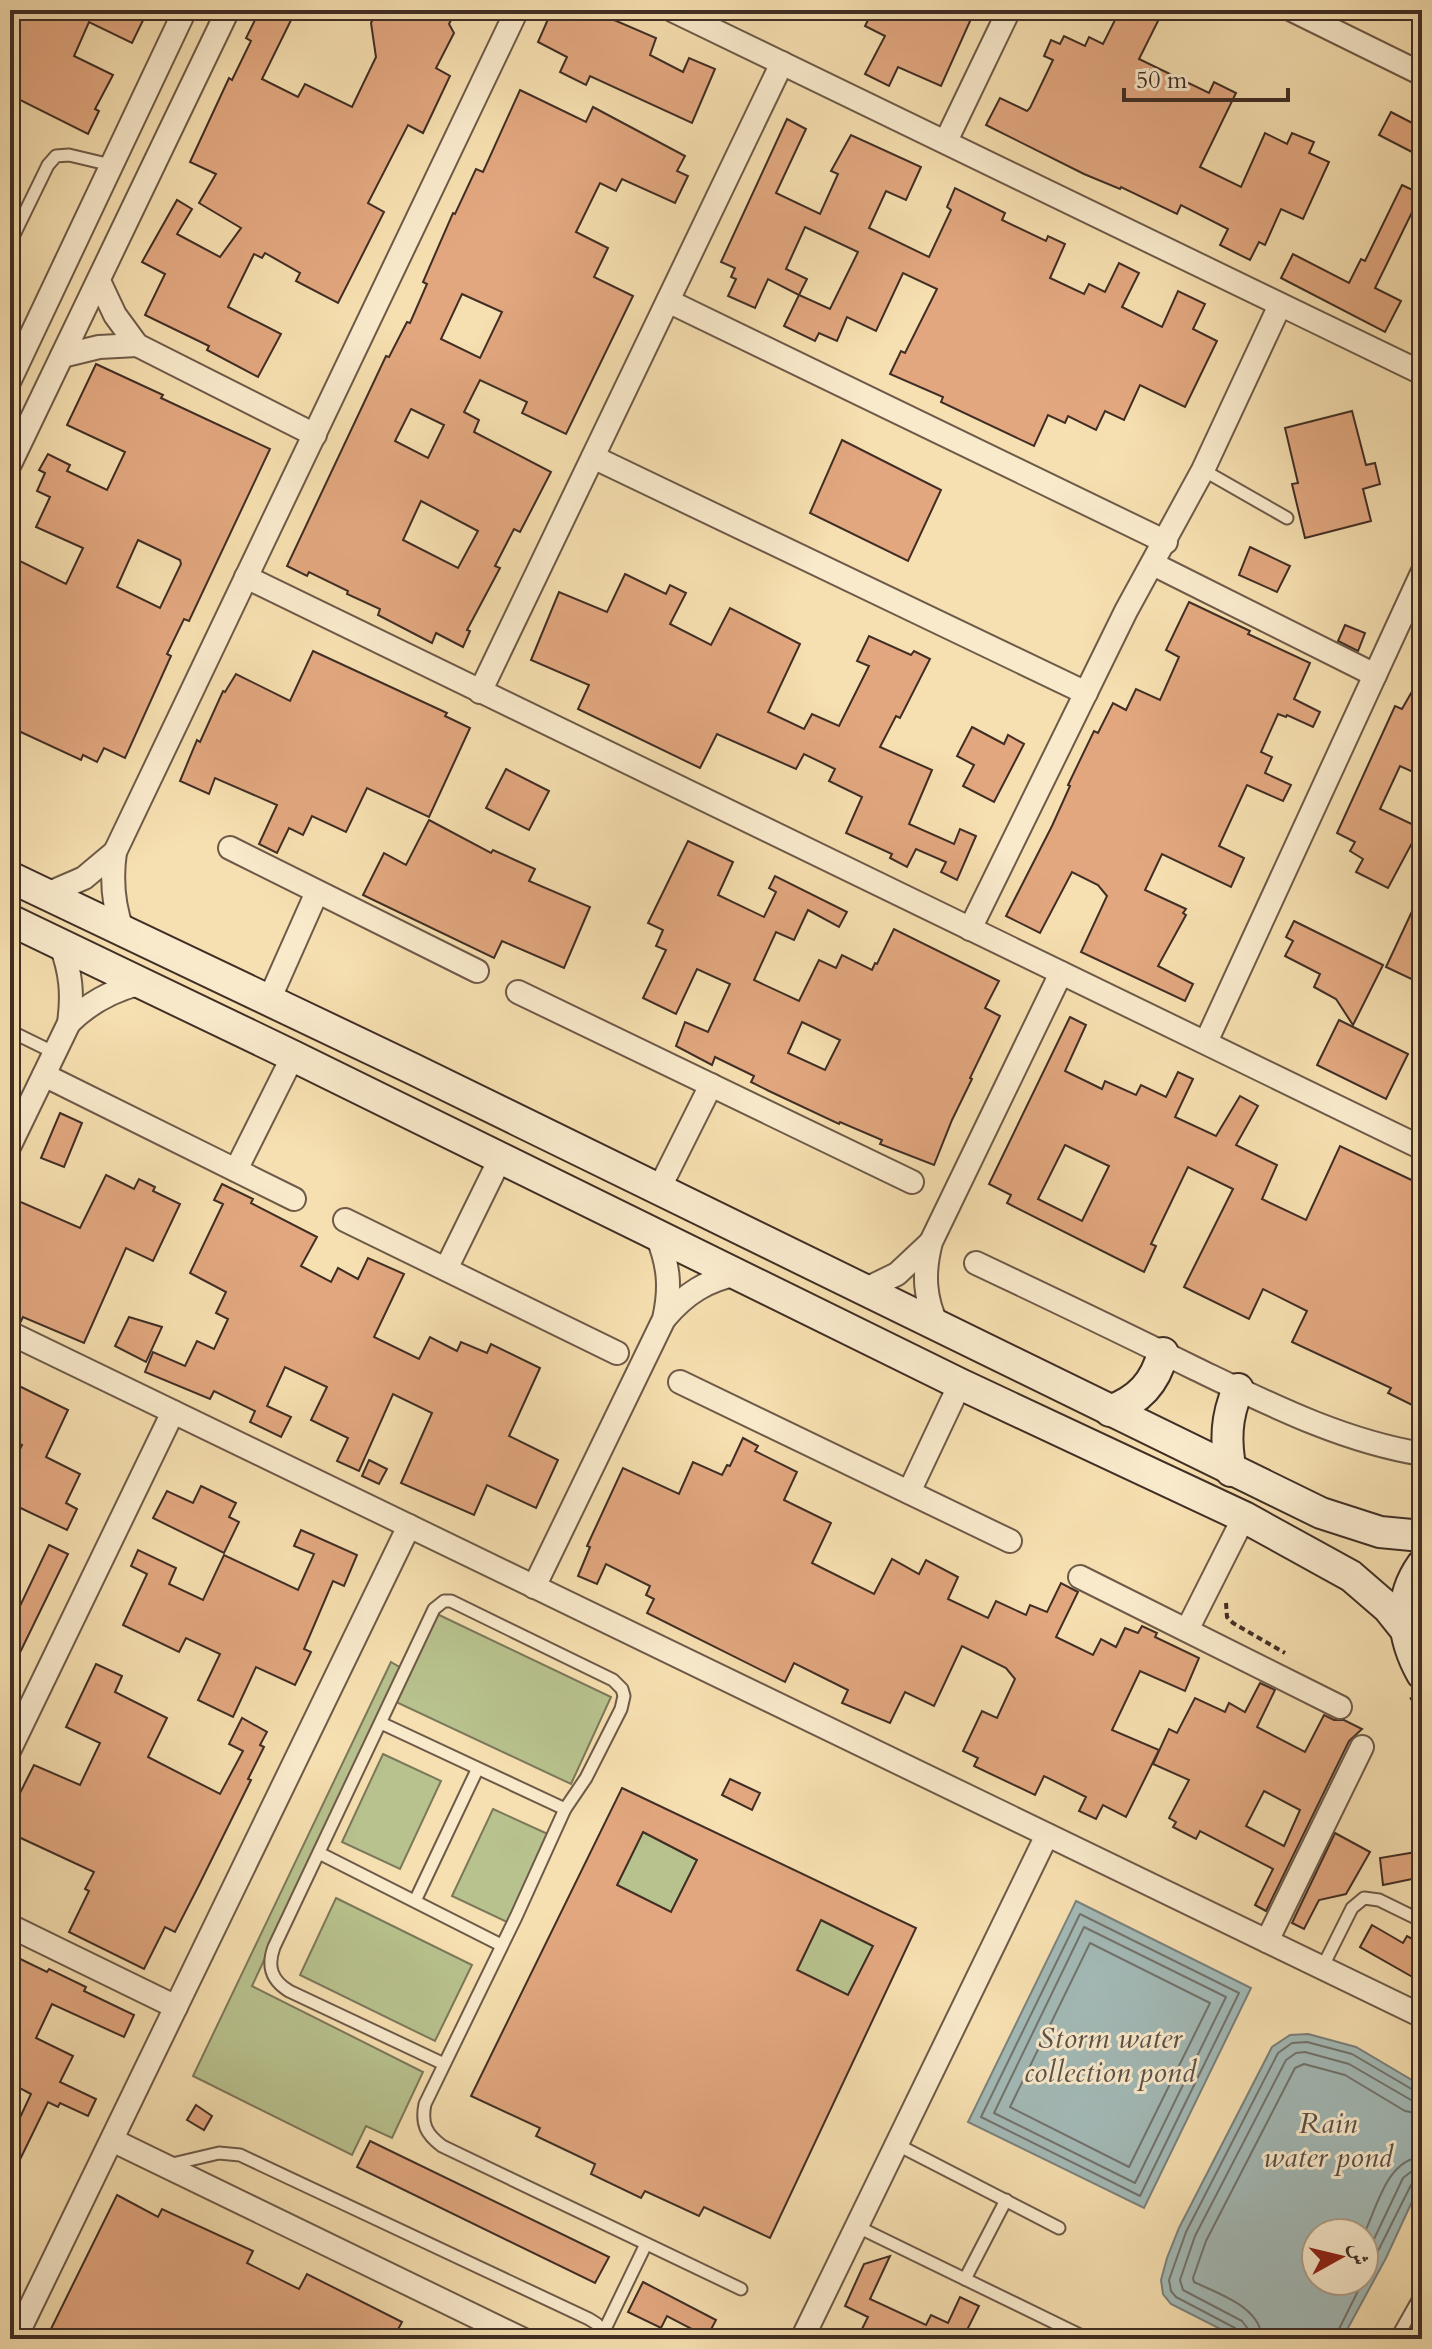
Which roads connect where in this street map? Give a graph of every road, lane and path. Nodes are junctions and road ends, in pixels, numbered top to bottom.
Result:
1 (185, 10) edge
2 (228, 10) edge
3 (517, 10) edge
4 (672, 10) edge
5 (1009, 10) edge
6 (1292, 10) edge
7 (782, 63) junction
8 (1422, 74) edge
9 (946, 141) junction
10 (111, 165) junction
11 (10, 243) edge
12 (99, 281) junction
13 (668, 301) junction
14 (1280, 305) junction
15 (18, 339) edge
16 (137, 345) junction
17 (62, 356) junction
18 (1422, 373) edge
19 (10, 380) edge
20 (315, 435) junction
21 (593, 457) junction
22 (10, 464) edge
23 (1203, 470) junction
24 (1287, 518) dead end
25 (1166, 542) junction
26 (1153, 564) junction
27 (1422, 573) edge
28 (246, 577) junction
29 (1375, 675) junction
30 (480, 692) junction
31 (1086, 693) junction
32 (230, 848) dead end
33 (115, 852) junction
34 (10, 877) edge
35 (317, 892) junction
36 (47, 894) junction
37 (10, 920) edge
38 (122, 929) junction
39 (970, 929) junction
40 (61, 946) junction
41 (477, 971) dead end
42 (1061, 973) junction
43 (138, 984) junction
44 (518, 992) dead end
45 (269, 1000) junction
46 (69, 1023) junction
47 (10, 1031) edge
48 (1206, 1042) junction
49 (55, 1053) junction
50 (293, 1056) junction
51 (411, 1068) junction
52 (44, 1075) junction
53 (711, 1085) junction
54 (10, 1145) edge
55 (1422, 1148) edge
56 (500, 1159) junction
57 (236, 1170) junction
58 (912, 1182) dead end
59 (659, 1189) junction
60 (294, 1199) dead end
61 (345, 1220) dead end
62 (657, 1236) junction
63 (931, 1242) junction
64 (976, 1263) dead end
65 (446, 1269) junction
66 (738, 1274) junction
67 (864, 1290) junction
68 (664, 1319) junction
69 (938, 1327) junction
70 (10, 1333) edge
71 (617, 1353) dead end
72 (1163, 1353) junction
73 (680, 1382) dead end
74 (960, 1384) junction
75 (1238, 1389) junction
76 (1110, 1411) junction
77 (173, 1412) junction
78 (1422, 1454) edge
79 (1231, 1471) junction
80 (909, 1492) junction
81 (1244, 1517) junction
82 (409, 1526) junction
83 (1422, 1536) edge
84 (1010, 1541) dead end
85 (1422, 1565) edge
86 (1080, 1577) dead end
87 (534, 1587) junction
88 (1227, 1599) dead end
89 (1404, 1628) junction
90 (1187, 1630) junction
91 (1285, 1653) dead end
92 (1416, 1683) edge
93 (1340, 1707) dead end
94 (1422, 1715) edge
95 (381, 1723) junction
96 (1362, 1747) dead end
97 (10, 1749) edge
98 (477, 1770) junction
99 (565, 1809) junction
100 (1047, 1835) junction
101 (319, 1853) junction
102 (415, 1901) junction
103 (1422, 1921) edge
104 (10, 1926) edge
105 (1267, 1941) junction
106 (501, 1945) junction
107 (1322, 1968) junction
108 (176, 2007) junction
109 (1422, 2016) edge
110 (444, 2064) junction
111 (112, 2140) junction
112 (896, 2144) junction
113 (166, 2166) junction
114 (1006, 2200) junction
115 (856, 2226) junction
116 (1059, 2228) dead end
117 (646, 2244) junction
118 (965, 2279) junction
119 (741, 2289) dead end
120 (1422, 2293) edge
121 (606, 2335) edge
122 (15, 2339) edge
123 (522, 2339) edge
124 (802, 2339) edge
125 (1088, 2339) edge
126 (1396, 2339) edge

1 - 10 street
2 - 12 street
3 - 20 street
4 - 7 street
5 - 9 street
6 - 8 street
7 - 9 street
7 - 13 street
9 - 14 street
10 - 11 lane
10 - 15 street
12 - 16 street
12 - 17 street
13 - 21 street
13 - 25 street
14 - 18 street
14 - 23 street
15 - 19 street
16 - 17 street
16 - 20 street
17 - 22 street
20 - 28 street
21 - 30 street
21 - 31 street
23 - 24 lane
23 - 25 street
25 - 26 street
26 - 29 street
26 - 31 street
27 - 29 street
28 - 30 street
28 - 33 street
29 - 48 street
30 - 39 street
31 - 39 street
32 - 35 street
33 - 36 street
33 - 38 street
34 - 36 main road
35 - 41 street
35 - 45 street
36 - 38 main road
37 - 40 main road
38 - 45 main road
39 - 42 street
40 - 43 main road
40 - 46 street
42 - 48 street
42 - 63 street
43 - 46 street
43 - 50 main road
44 - 53 street
45 - 51 main road
46 - 49 street
47 - 49 lane
48 - 55 street
49 - 52 street
50 - 51 main road
50 - 56 main road
50 - 57 street
51 - 59 main road
52 - 54 street
52 - 57 street
53 - 58 street
53 - 59 street
56 - 62 main road
56 - 65 street
57 - 60 street
59 - 67 main road
61 - 65 street
62 - 66 main road
62 - 68 street
63 - 67 street
63 - 69 street
64 - 72 street
65 - 71 street
66 - 68 street
66 - 74 main road
67 - 69 main road
68 - 87 street
69 - 76 main road
70 - 77 street
72 - 75 street
72 - 76 main road
73 - 80 street
74 - 80 street
74 - 81 main road
75 - 78 street
75 - 79 main road
76 - 79 main road
77 - 82 street
77 - 97 street
79 - 83 main road
80 - 84 street
81 - 89 main road
81 - 90 street
82 - 87 street
82 - 108 street
85 - 89 main road
86 - 90 street
87 - 100 street
88 - 91 path
89 - 92 main road
90 - 93 street
92 - 94 path
95 - 98 lane
95 - 99 lane
95 - 101 lane
96 - 105 street
98 - 99 lane
98 - 102 lane
99 - 106 lane
100 - 105 street
100 - 112 street
101 - 102 lane
101 - 110 lane
102 - 106 lane
103 - 107 lane
104 - 108 street
105 - 107 street
106 - 110 lane
107 - 109 street
108 - 111 street
110 - 117 lane
111 - 113 street
111 - 122 street
112 - 114 lane
112 - 115 street
113 - 121 lane
113 - 123 street
114 - 116 lane
114 - 118 lane
115 - 118 lane
115 - 124 street
117 - 119 lane
117 - 121 lane
118 - 125 lane
120 - 126 lane

